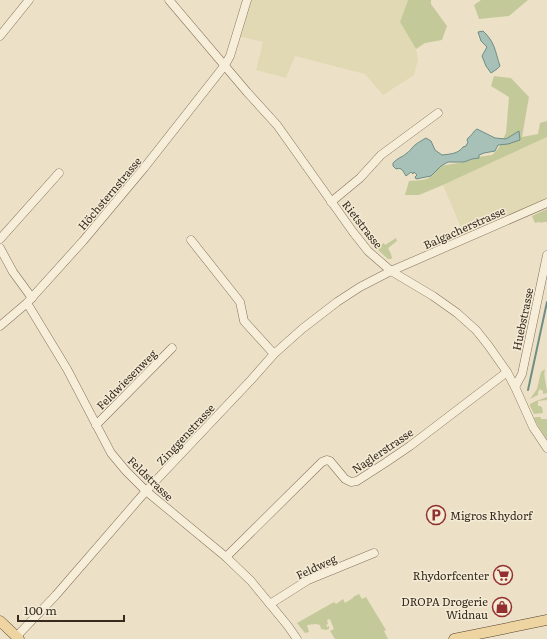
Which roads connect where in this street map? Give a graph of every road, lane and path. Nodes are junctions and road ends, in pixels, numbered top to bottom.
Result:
1 (29, 0) edge
2 (169, 0) edge
3 (247, 0) edge
4 (0, 36) edge
5 (225, 65) junction
6 (438, 113) dead end
7 (59, 173) dead end
8 (331, 202) junction
9 (547, 203) edge
10 (0, 239) edge
11 (191, 240) dead end
12 (0, 248) edge
13 (547, 255) edge
14 (390, 271) junction
15 (29, 300) junction
16 (0, 326) edge
17 (172, 348) dead end
18 (274, 354) junction
19 (507, 372) junction
20 (515, 387) junction
21 (96, 425) junction
22 (547, 448) edge
23 (146, 491) junction
24 (374, 553) dead end
25 (226, 557) junction
26 (270, 604) junction
27 (547, 620) edge
28 (0, 621) edge
29 (18, 638) edge
30 (297, 639) edge
31 (454, 639) edge

1 - 4 street
2 - 5 street, Rietstrasse
3 - 5 street, Höchsternstrasse
5 - 8 street, Rietstrasse
5 - 15 street, Höchsternstrasse
6 - 8 street
7 - 10 street
8 - 14 street, Rietstrasse
9 - 14 street, Balgacherstrasse
11 - 18 street
12 - 15 street, Feldstrasse
13 - 20 street, Huebstrasse
14 - 18 street, Zinggenstrasse
14 - 19 street, Rietstrasse
15 - 16 street, Höchsternstrasse
15 - 21 street, Feldstrasse
17 - 21 street, Feldwiesenweg
18 - 23 street, Zinggenstrasse
19 - 20 street, Rietstrasse
19 - 25 street, Naglerstrasse
20 - 22 street, Rietstrasse
21 - 23 street, Feldstrasse
23 - 25 street, Feldstrasse
23 - 29 street, Zinggenstrasse
24 - 26 street, Feldweg
25 - 26 street, Feldstrasse
26 - 30 street, Feldstrasse
27 - 31 main road
28 - 29 main road

